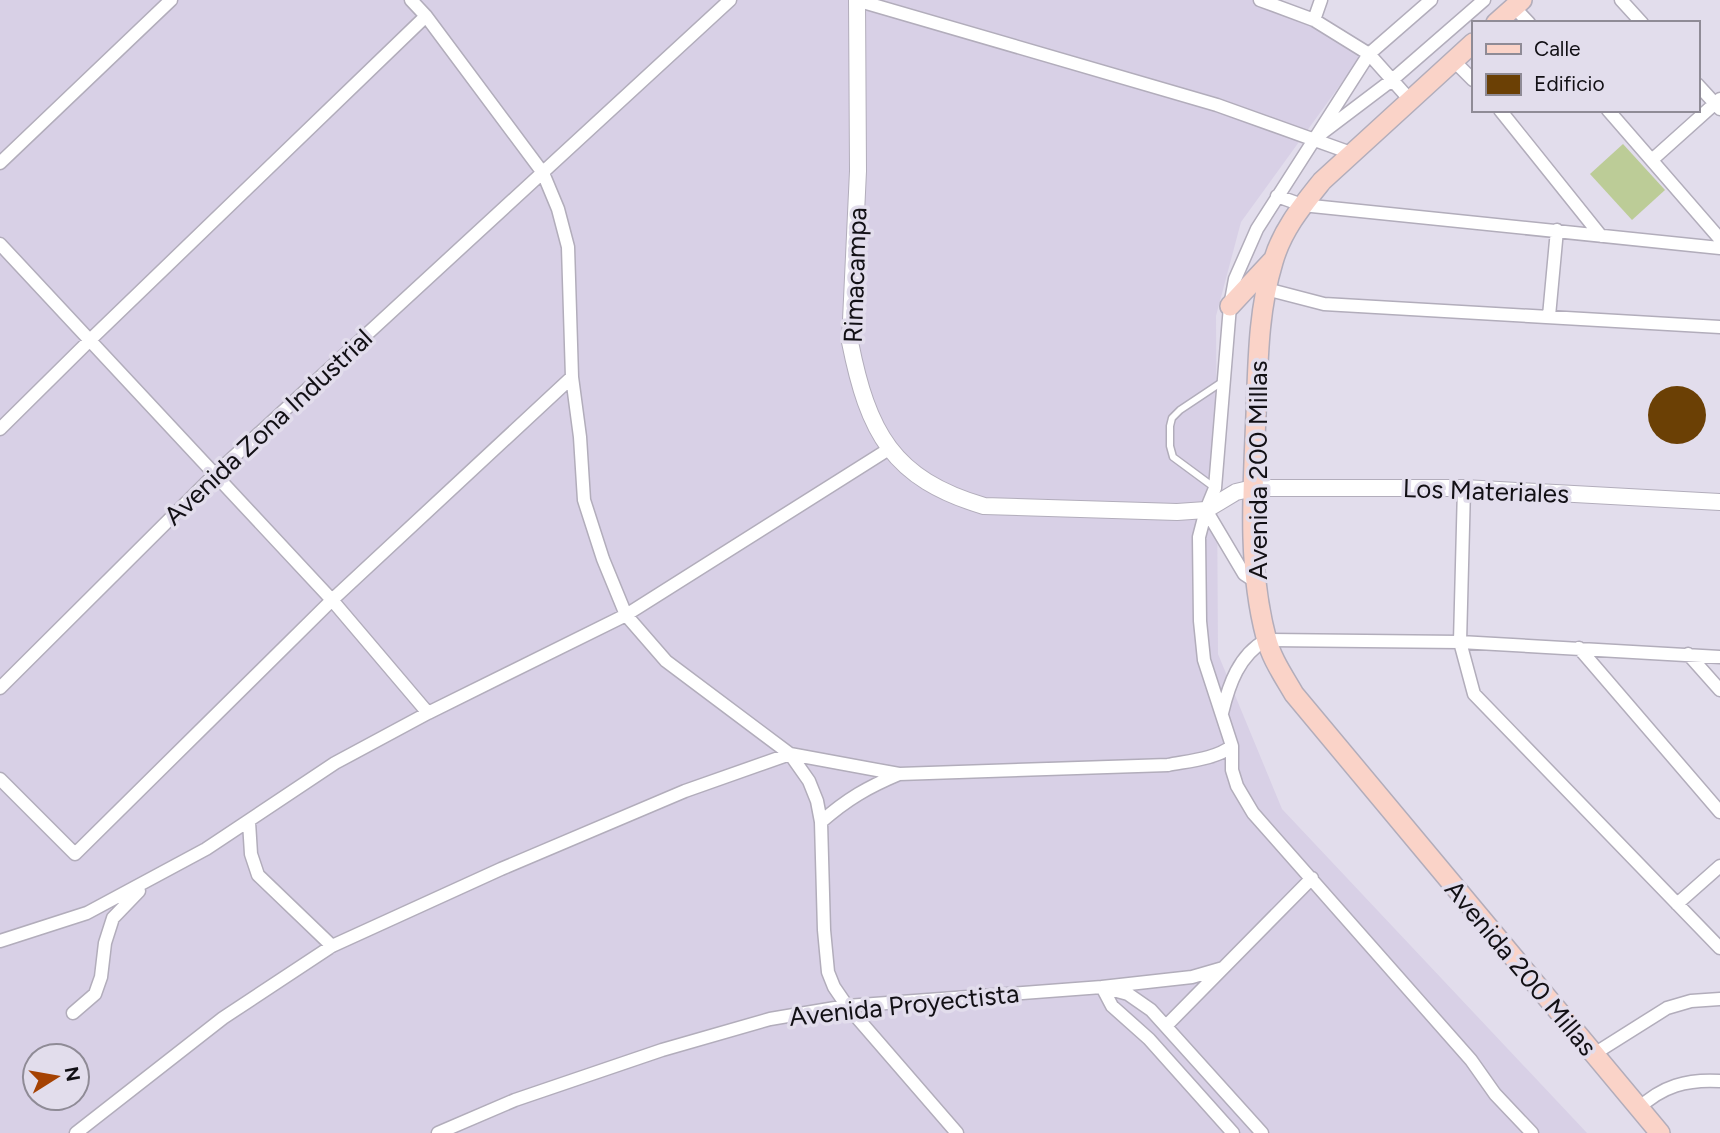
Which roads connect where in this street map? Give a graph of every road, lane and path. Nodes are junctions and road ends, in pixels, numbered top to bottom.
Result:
1 (171, 0) edge
2 (411, 0) edge
3 (730, 0) edge
4 (857, 0) edge
5 (1260, 0) edge
6 (1321, 0) edge
7 (1431, 0) edge
8 (1484, 0) edge
9 (1621, 0) edge
10 (1518, 4) edge
11 (426, 16) junction
12 (1314, 20) junction
13 (1498, 21) edge
14 (1528, 21) edge
15 (1640, 21) edge
16 (1472, 44) edge
17 (1369, 54) junction
18 (1453, 60) junction
19 (1472, 79) edge
20 (1392, 80) junction
21 (1699, 86) edge
22 (1410, 100) junction
23 (1718, 104) edge
24 (1502, 112) edge
25 (1610, 112) edge
26 (1314, 139) junction
27 (1351, 153) junction
28 (1653, 159) junction
29 (0, 163) edge
30 (543, 173) junction
31 (1277, 196) junction
32 (1302, 205) junction
33 (1557, 230) junction
34 (1601, 236) junction
35 (1720, 239) edge
36 (0, 244) edge
37 (1720, 247) edge
38 (1273, 260) junction
39 (1266, 289) junction
40 (1230, 306) junction
41 (1549, 316) junction
42 (1720, 327) edge
43 (90, 340) junction
44 (572, 377) junction
45 (1224, 381) junction
46 (0, 429) edge
47 (889, 449) junction
48 (215, 474) junction
49 (1215, 488) junction
50 (1253, 488) junction
51 (1464, 488) junction
52 (1720, 502) edge
53 (1206, 510) junction
54 (1256, 582) junction
55 (332, 600) junction
56 (626, 615) junction
57 (1266, 640) junction
58 (1460, 642) junction
59 (1579, 648) junction
60 (1688, 654) junction
61 (1720, 657) edge
62 (0, 688) edge
63 (1720, 690) edge
64 (428, 713) junction
65 (1222, 713) junction
66 (1232, 746) junction
67 (790, 754) junction
68 (899, 774) junction
69 (0, 779) edge
70 (1720, 812) edge
71 (249, 822) junction
72 (821, 822) junction
73 (1720, 866) edge
74 (155, 876) junction
75 (1312, 878) junction
76 (1677, 904) junction
77 (0, 941) edge
78 (332, 946) junction
79 (1720, 948) edge
80 (1223, 968) junction
81 (1102, 987) junction
82 (1720, 999) edge
83 (847, 1006) junction
84 (73, 1013) dead end
85 (1167, 1025) junction
86 (1594, 1054) junction
87 (1720, 1081) edge
88 (1638, 1109) junction
89 (75, 1133) edge
90 (438, 1133) edge
91 (957, 1133) edge
92 (1233, 1133) edge
93 (1262, 1133) edge
94 (1532, 1133) edge
95 (1660, 1133) edge

1 - 29 street
2 - 11 street
3 - 30 street, Avenida Zona Industrial
4 - 26 street
4 - 47 street, Rimacampa
5 - 12 street
6 - 12 street
7 - 17 street
8 - 20 street
9 - 15 street
10 - 13 main road
10 - 14 street
11 - 30 street
11 - 43 street
12 - 17 street
16 - 18 main road, Avenida 200 Millas
17 - 20 street
17 - 26 street
18 - 19 street
18 - 22 main road, Avenida 200 Millas
20 - 22 street
20 - 26 street
21 - 23 street
22 - 27 main road, Avenida 200 Millas
23 - 28 street
24 - 34 street
25 - 28 street
26 - 27 street
26 - 31 street
27 - 32 main road, Avenida 200 Millas
28 - 35 street
30 - 44 street
30 - 48 street, Avenida Zona Industrial
31 - 32 street
31 - 40 street
32 - 33 street
32 - 38 main road, Avenida 200 Millas
33 - 34 street
33 - 41 street
34 - 37 street
36 - 43 street
38 - 39 main road, Avenida 200 Millas
38 - 40 main road
39 - 41 street
39 - 50 main road, Avenida 200 Millas
40 - 45 street
41 - 42 street
43 - 46 street
43 - 48 street
44 - 55 street
44 - 56 street
45 - 49 street
45 - 49 lane
47 - 53 street, Rimacampa
47 - 56 street
48 - 55 street
48 - 62 street, Avenida Zona Industrial
49 - 53 street
50 - 51 street, Los Materiales
50 - 53 street, Rimacampa
50 - 54 main road, Avenida 200 Millas
51 - 52 street, Los Materiales
51 - 58 street
53 - 54 street
53 - 65 street
54 - 57 main road, Avenida 200 Millas
55 - 64 street
55 - 69 street
56 - 64 street
56 - 67 street
57 - 58 street
57 - 65 street
57 - 86 main road, Avenida 200 Millas
58 - 59 street
58 - 76 street
59 - 60 street
59 - 70 street
60 - 61 street
60 - 63 street
64 - 71 street
65 - 66 street
66 - 68 street
66 - 75 street
67 - 68 street
67 - 72 street
67 - 78 street
68 - 72 street
71 - 74 street
71 - 78 street
72 - 83 street
73 - 76 street
74 - 77 street
74 - 84 street
75 - 80 street
75 - 94 street
76 - 79 street
78 - 89 street
80 - 81 street
80 - 85 street
81 - 83 street, Avenida Proyectista
81 - 85 street, Avenida Proyectista
81 - 92 street
82 - 86 street
83 - 90 street, Avenida Proyectista
83 - 91 street
85 - 93 street, Avenida Proyectista
86 - 88 main road, Avenida 200 Millas
87 - 88 street
88 - 95 main road, Avenida 200 Millas

